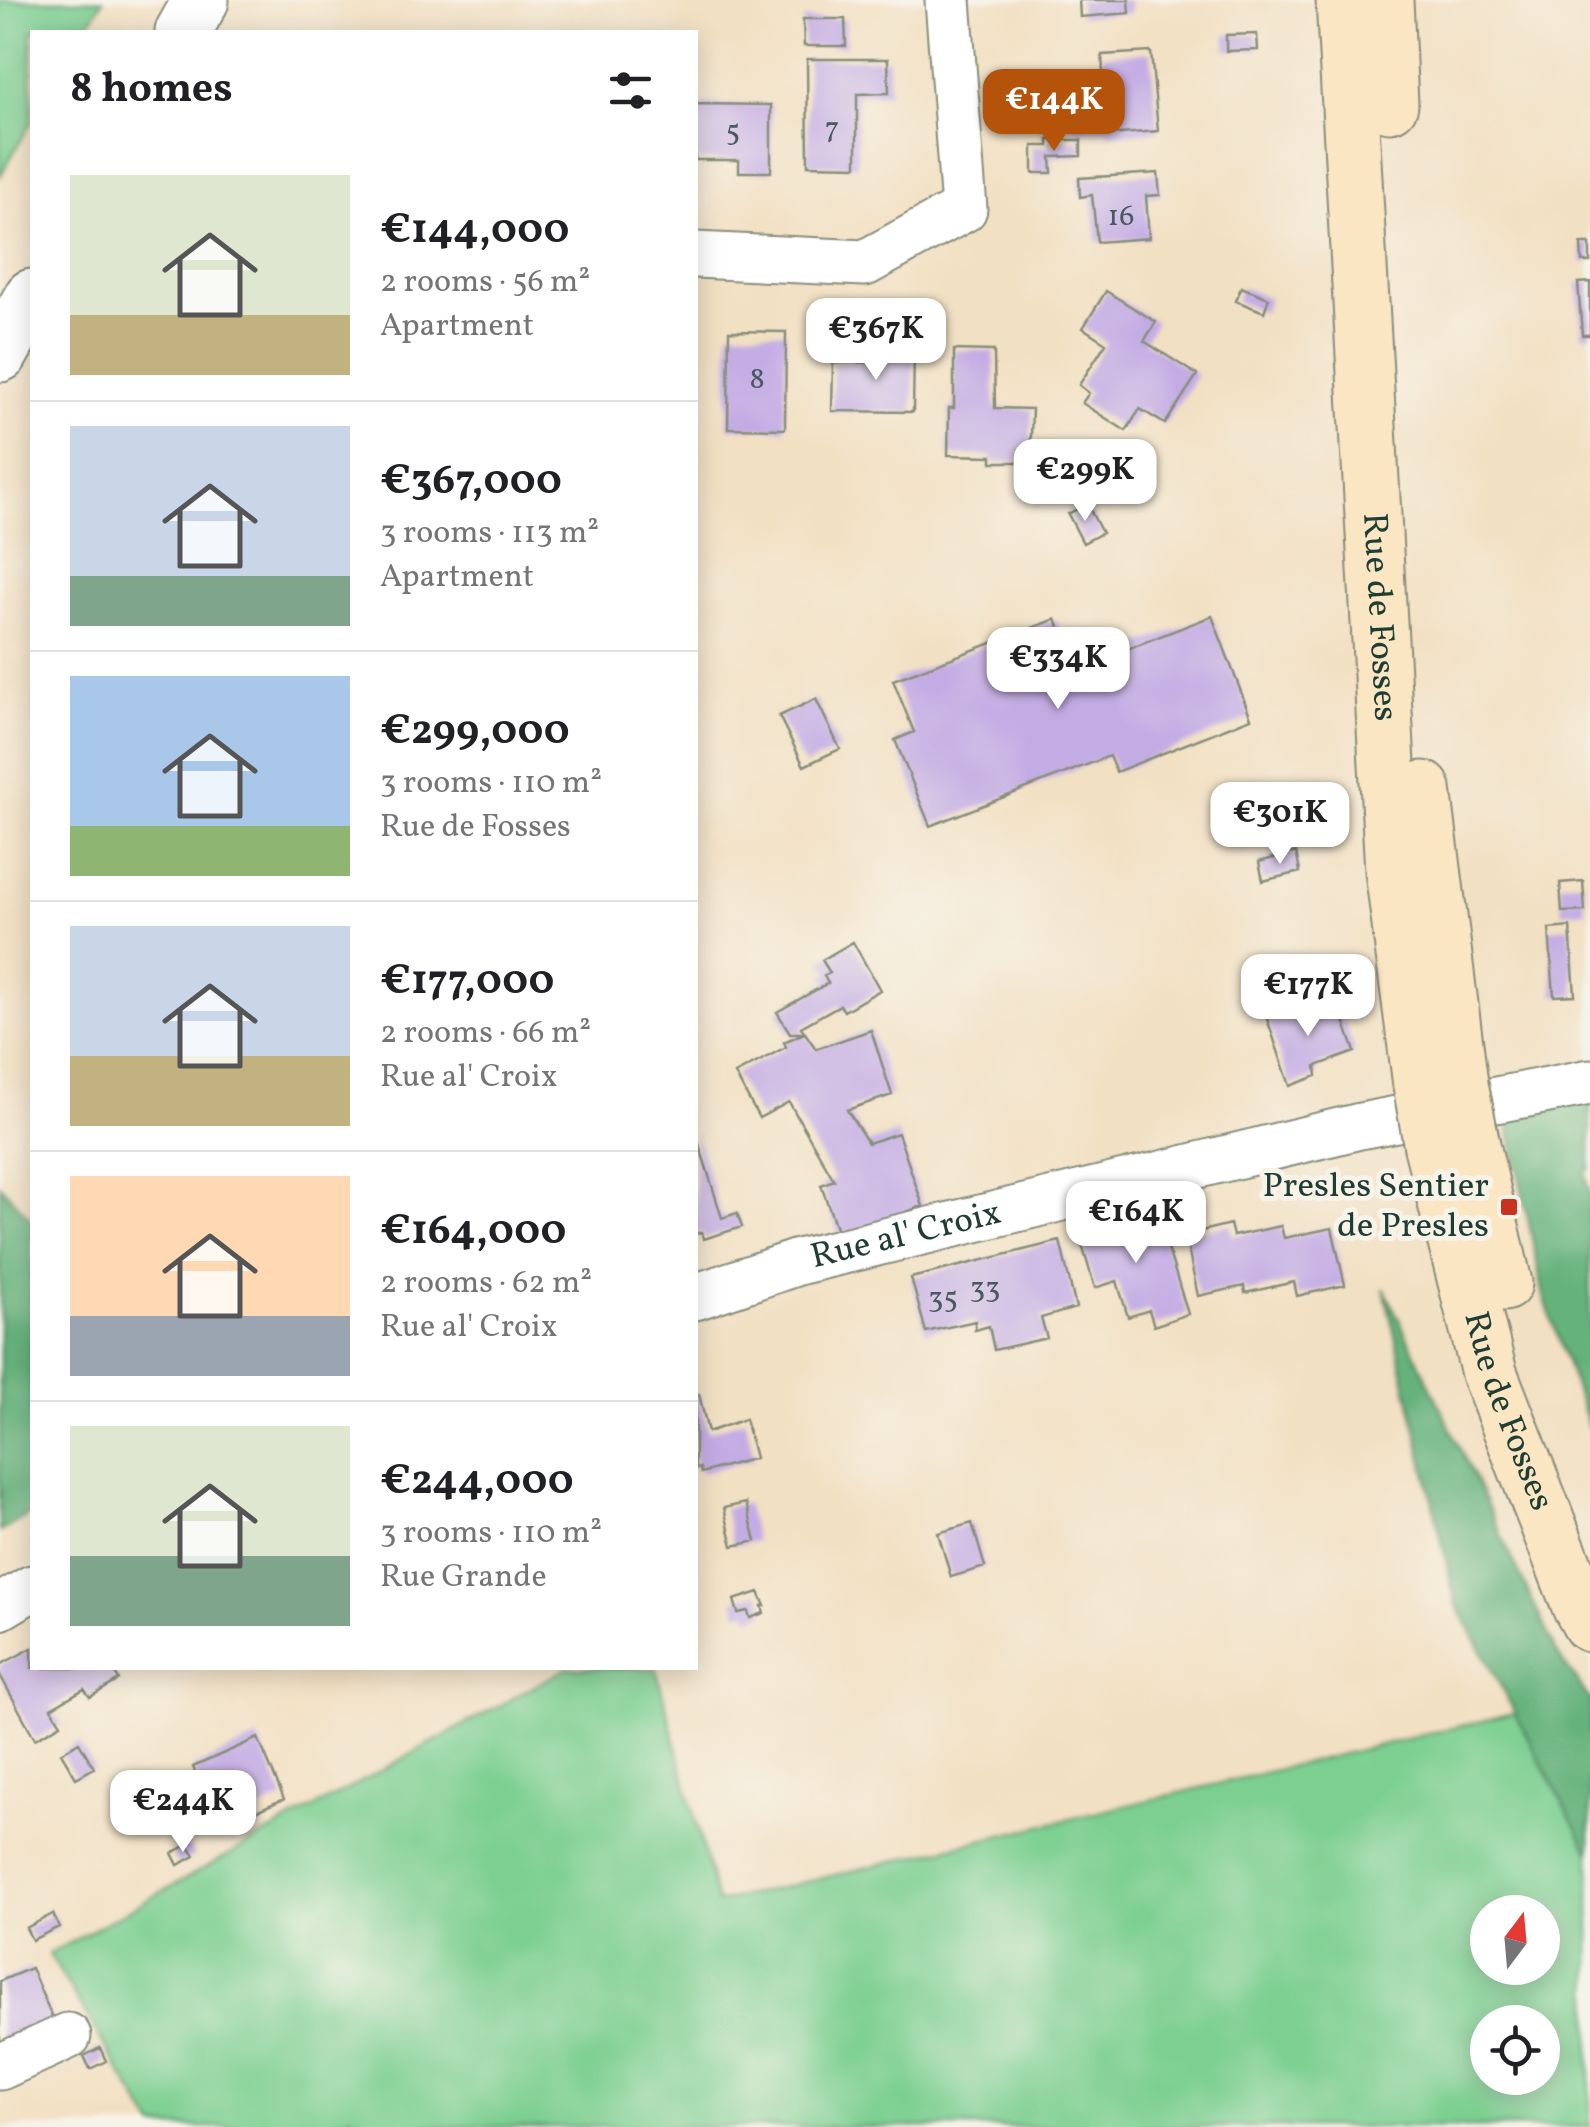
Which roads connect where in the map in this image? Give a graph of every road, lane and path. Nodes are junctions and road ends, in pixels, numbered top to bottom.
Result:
1 (201, 0) edge
2 (948, 0) edge
3 (1344, 0) edge
4 (1385, 0) edge
5 (184, 30) edge
6 (698, 255) edge
7 (30, 301) edge
8 (0, 354) edge
9 (1590, 1082) edge
10 (1441, 1085) junction
11 (1452, 1146) junction
12 (698, 1296) edge
13 (1590, 1546) edge
14 (30, 1589) edge
15 (0, 1607) edge
16 (1590, 1624) edge
17 (68, 2036) dead end
18 (0, 2067) edge

1 - 5 street
2 - 6 street
3 - 10 main road, Rue de Fosses
4 - 10 main road, Rue de Fosses
7 - 8 street
9 - 12 street, Rue al' Croix
10 - 11 main road, bridge
11 - 13 main road, Rue de Fosses
11 - 16 main road, Rue de Fosses
14 - 15 street
17 - 18 street

